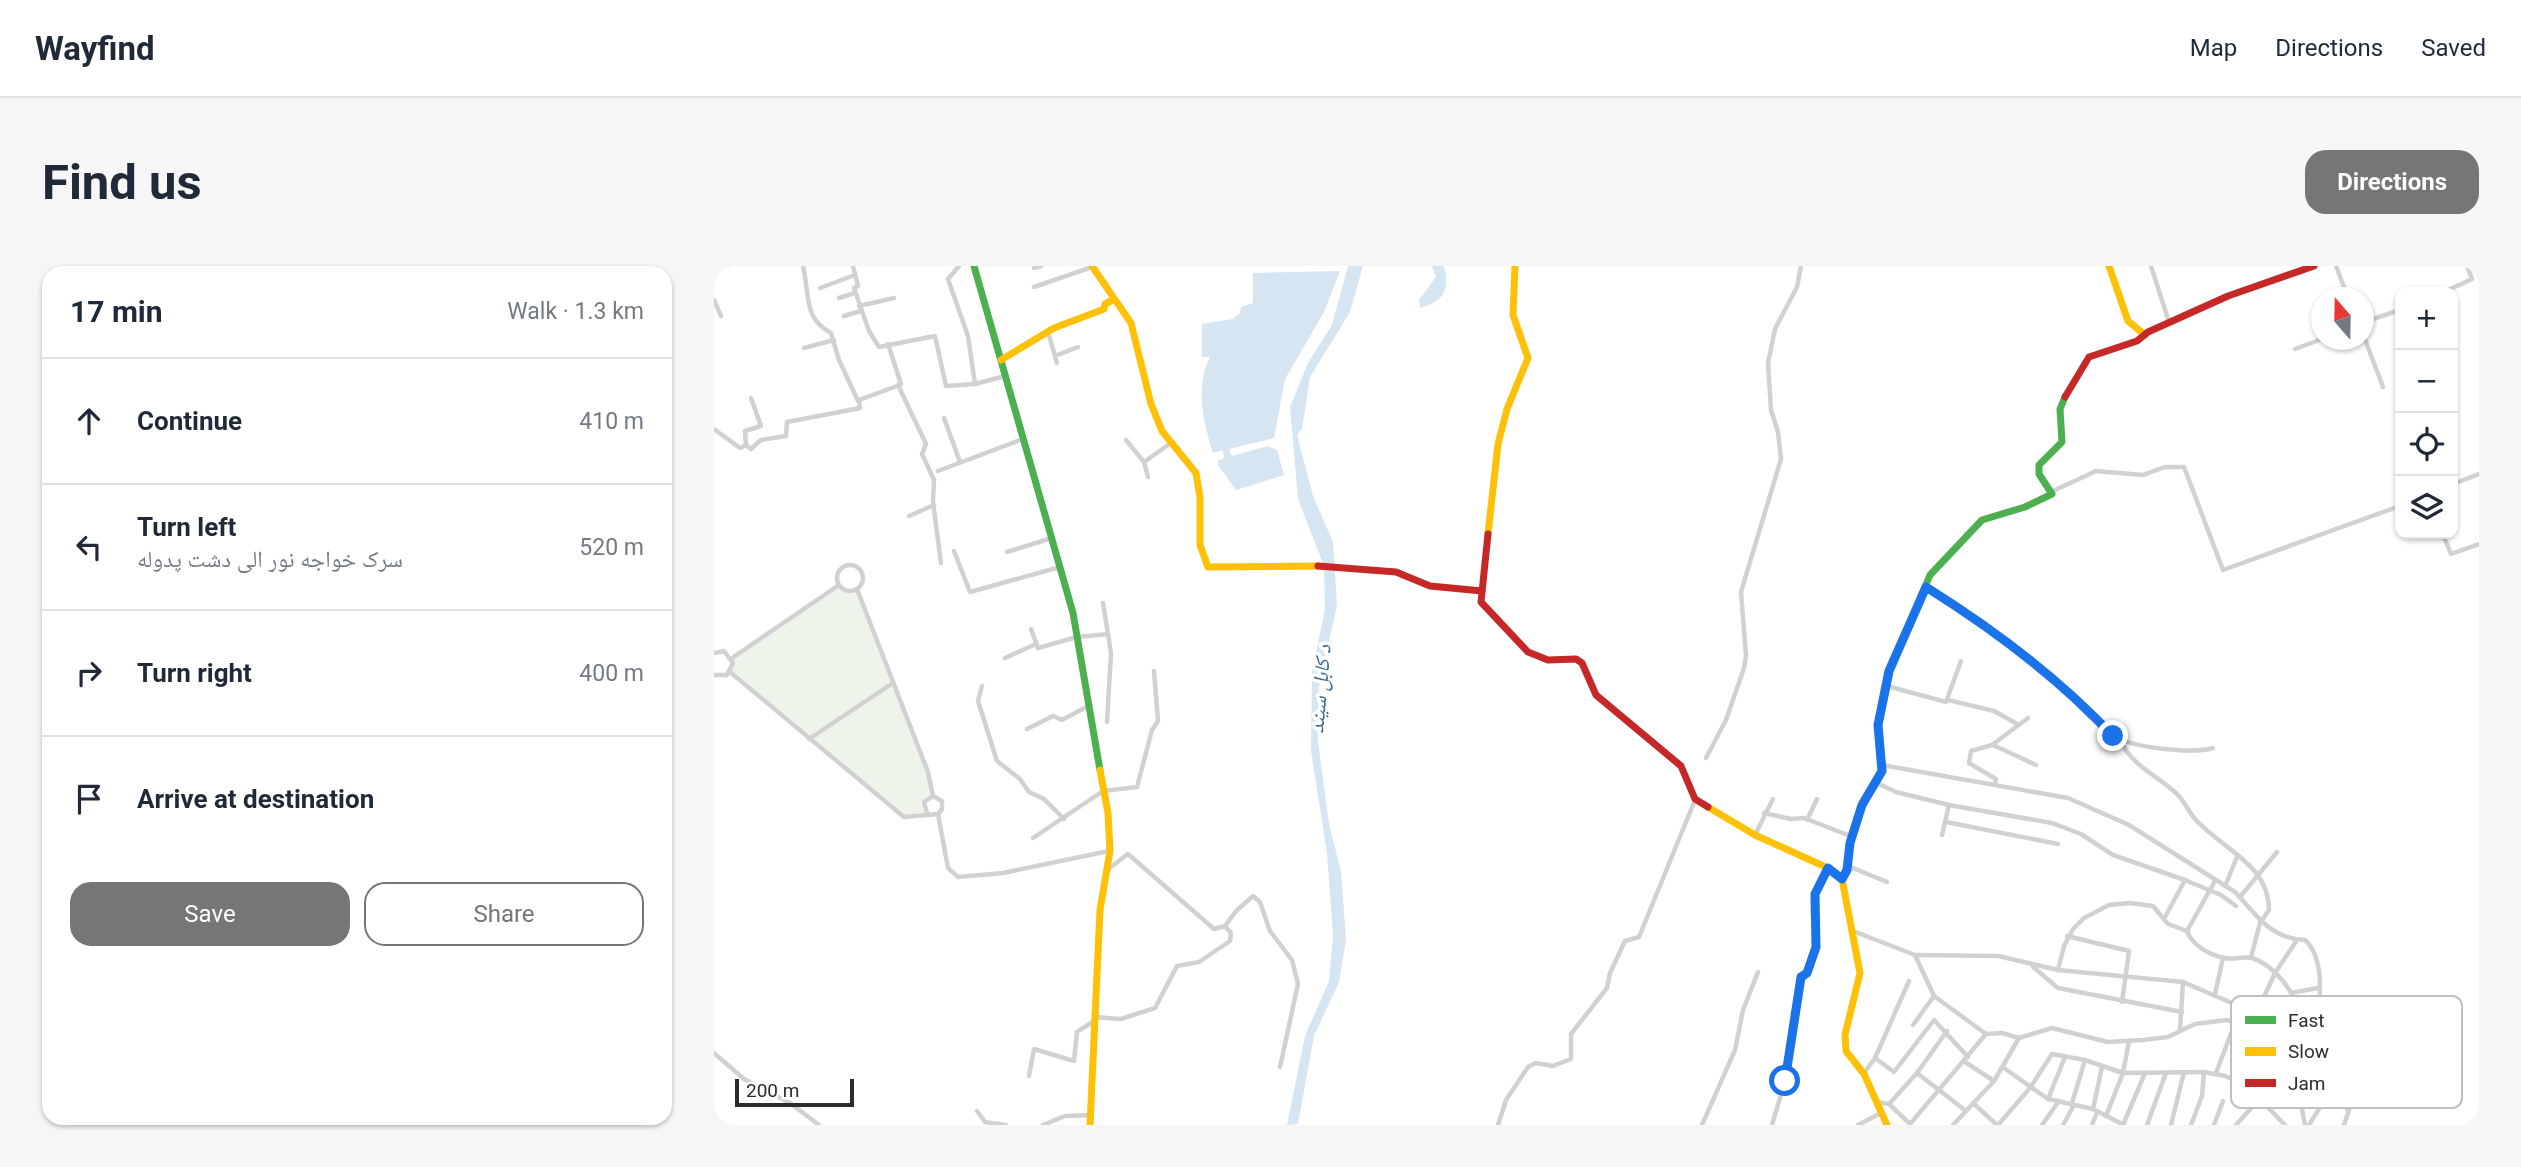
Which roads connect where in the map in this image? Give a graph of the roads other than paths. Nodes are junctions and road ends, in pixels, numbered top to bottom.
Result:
1 (803, 266) edge
2 (853, 266) edge
3 (959, 266) edge
4 (974, 266) edge
5 (1516, 266) edge
6 (1801, 266) edge
7 (2112, 266) edge
8 (2151, 266) edge
9 (2314, 266) edge
10 (2336, 266) edge
11 (2467, 266) edge
12 (1092, 267) edge
13 (855, 275) junction
14 (1034, 287) dead end
15 (2344, 287) edge
16 (2455, 287) edge
17 (820, 288) dead end
18 (855, 293) junction
19 (839, 298) dead end
20 (894, 298) dead end
21 (714, 300) edge
22 (1113, 300) junction
23 (860, 309) junction
24 (2395, 312) edge
25 (721, 316) dead end
26 (844, 316) dead end
27 (2374, 319) edge
28 (2169, 322) junction
29 (1048, 331) junction
30 (2145, 335) junction
31 (834, 340) junction
32 (2311, 343) edge
33 (888, 344) junction
34 (1078, 347) dead end
35 (804, 348) dead end
36 (2295, 349) dead end
37 (2369, 350) edge
38 (1055, 356) junction
39 (1001, 360) junction
40 (1057, 363) dead end
41 (1005, 376) junction
42 (975, 384) junction
43 (898, 386) junction
44 (2383, 387) dead end
45 (751, 398) dead end
46 (858, 401) junction
47 (944, 418) dead end
48 (714, 429) edge
49 (1023, 439) junction
50 (1126, 440) dead end
51 (1171, 443) junction
52 (746, 445) junction
53 (960, 462) junction
54 (1144, 462) junction
55 (937, 471) dead end
56 (2479, 474) edge
57 (1148, 477) dead end
58 (2458, 482) edge
59 (2053, 491) junction
60 (934, 505) junction
61 (2395, 506) edge
62 (909, 516) dead end
63 (1053, 537) junction
64 (2445, 539) edge
65 (2479, 544) edge
66 (954, 551) dead end
67 (1007, 552) dead end
68 (942, 563) dead end
69 (1061, 567) junction
70 (839, 585) junction
71 (1926, 587) junction
72 (857, 589) junction
73 (1482, 591) junction
74 (1103, 603) dead end
75 (1031, 629) dead end
76 (1108, 635) junction
77 (1077, 637) junction
78 (1036, 645) junction
79 (714, 653) edge
80 (732, 658) junction
81 (1005, 658) dead end
82 (1961, 662) dead end
83 (1154, 671) dead end
84 (730, 672) junction
85 (714, 675) edge
86 (893, 684) junction
87 (982, 685) dead end
88 (1886, 686) junction
89 (1948, 700) junction
90 (1088, 706) junction
91 (2028, 718) dead end
92 (1107, 722) dead end
93 (2019, 725) junction
94 (1027, 729) dead end
95 (2119, 738) junction
96 (809, 739) junction
97 (1992, 745) junction
98 (2213, 748) dead end
99 (1706, 758) dead end
100 (1882, 765) junction
101 (2036, 765) dead end
102 (1877, 783) junction
103 (1995, 784) junction
104 (1103, 791) junction
105 (933, 796) junction
106 (1695, 799) junction
107 (1773, 799) dead end
108 (1817, 799) dead end
109 (1949, 805) junction
110 (927, 813) junction
111 (1764, 813) junction
112 (938, 814) junction
113 (1064, 819) junction
114 (1807, 820) junction
115 (1946, 822) junction
116 (1755, 835) junction
117 (1942, 835) dead end
118 (1853, 837) junction
119 (1033, 838) dead end
120 (2058, 844) dead end
121 (1110, 851) junction
122 (2277, 852) dead end
123 (2237, 857) junction
124 (1847, 866) junction
125 (1828, 868) junction
126 (1107, 870) junction
127 (2259, 873) junction
128 (1842, 879) junction
129 (2185, 880) junction
130 (2215, 881) junction
131 (1887, 882) dead end
132 (2225, 886) junction
133 (2210, 891) junction
134 (2240, 898) junction
135 (2236, 906) dead end
136 (2164, 919) junction
137 (2260, 923) junction
138 (1225, 926) junction
139 (2187, 931) junction
140 (1853, 932) junction
141 (2067, 936) junction
142 (2298, 940) junction
143 (1915, 955) junction
144 (2251, 957) junction
145 (2223, 958) junction
146 (2033, 966) junction
147 (2058, 970) junction
148 (1758, 972) dead end
149 (2275, 973) junction
150 (2125, 977) junction
151 (1909, 981) dead end
152 (2183, 982) junction
153 (2318, 988) junction
154 (2291, 993) junction
155 (2215, 994) junction
156 (1934, 996) junction
157 (2264, 996) edge
158 (2293, 996) edge
159 (2318, 996) edge
160 (2122, 1002) junction
161 (2231, 1002) edge
162 (2182, 1012) junction
163 (1094, 1019) junction
164 (2231, 1022) edge
165 (1913, 1025) dead end
166 (1947, 1031) junction
167 (2180, 1031) junction
168 (1986, 1034) junction
169 (2231, 1034) edge
170 (2018, 1038) junction
171 (2129, 1041) junction
172 (714, 1053) edge
173 (2065, 1057) junction
174 (1875, 1058) junction
175 (2085, 1059) junction
176 (1966, 1060) junction
177 (1280, 1067) dead end
178 (2102, 1067) junction
179 (2004, 1068) junction
180 (2184, 1072) junction
181 (2204, 1072) junction
182 (1917, 1073) junction
183 (2123, 1073) junction
184 (2145, 1073) junction
185 (2166, 1073) junction
186 (2216, 1073) junction
187 (1864, 1074) junction
188 (1030, 1076) dead end
189 (2231, 1079) edge
190 (1994, 1081) junction
191 (2030, 1088) junction
192 (1941, 1090) junction
193 (2048, 1099) junction
194 (2059, 1101) junction
195 (2223, 1101) dead end
196 (1877, 1102) junction
197 (1973, 1103) junction
198 (1889, 1104) junction
199 (2073, 1104) junction
200 (2251, 1108) edge
201 (2266, 1108) edge
202 (2319, 1108) edge
203 (2346, 1108) edge
204 (977, 1111) dead end
205 (1967, 1111) junction
206 (2095, 1111) junction
207 (1882, 1112) junction
208 (1091, 1114) junction
209 (1775, 1115) junction
210 (2106, 1116) junction
211 (2275, 1117) junction
212 (985, 1124) edge
213 (819, 1125) edge
214 (1006, 1125) edge
215 (1042, 1125) edge
216 (1090, 1125) edge
217 (1498, 1125) edge
218 (1702, 1125) edge
219 (1772, 1125) edge
220 (1777, 1125) edge
221 (1858, 1125) edge
222 (1887, 1125) edge
223 (1911, 1125) edge
224 (1953, 1125) edge
225 (1998, 1125) edge
226 (2042, 1125) edge
227 (2063, 1125) edge
228 (2092, 1125) edge
229 (2124, 1125) edge
230 (2147, 1125) edge
231 (2171, 1125) edge
232 (2191, 1125) edge
233 (2214, 1125) edge
234 (2236, 1125) edge
235 (2270, 1125) edge
236 (2285, 1125) edge
237 (2307, 1125) edge
238 (2344, 1125) edge

1 - 31 street
2 - 13 street
3 - 42 street
4 - 39 main road
5 - 73 main road
6 - 99 street
7 - 30 main road
8 - 28 street
9 - 28 main road
10 - 15 street
11 - 16 street
12 - 14 street
12 - 22 main road
13 - 17 street
13 - 18 street
18 - 19 street
18 - 23 street
20 - 23 street
21 - 25 street
22 - 29 main road
22 - 51 main road
23 - 26 street
23 - 33 street
24 - 27 street
28 - 30 main road
29 - 38 street
29 - 39 main road
30 - 59 main road
31 - 35 street
31 - 46 street
32 - 36 street
33 - 42 street
33 - 43 street
34 - 38 street
37 - 44 street
38 - 40 street
39 - 41 main road
41 - 42 street
41 - 49 main road
43 - 46 street
43 - 60 street
45 - 52 street
46 - 52 street
47 - 53 street
48 - 52 street
49 - 53 street
49 - 63 main road
50 - 54 street
51 - 54 street
51 - 73 main road
53 - 55 street
54 - 57 street
56 - 58 street
59 - 61 street
59 - 71 main road
60 - 62 street
60 - 68 street
63 - 67 street
63 - 69 main road
64 - 65 street
66 - 69 street
69 - 77 main road
70 - 72 street
70 - 72 street
70 - 80 street
71 - 88 main road
71 - 95 street
72 - 86 street
73 - 106 main road
74 - 76 street
75 - 78 street
76 - 77 street
76 - 92 street
77 - 78 street
77 - 90 main road
78 - 81 street
79 - 80 street
80 - 84 street
82 - 89 street
83 - 104 street
84 - 85 street
84 - 96 street
86 - 96 street
86 - 105 street
87 - 113 street
88 - 89 street
88 - 100 main road
89 - 93 street
90 - 94 street
90 - 104 main road
91 - 93 street
93 - 97 street
95 - 98 street
95 - 123 street
96 - 110 street
97 - 101 street
97 - 103 street
100 - 102 main road
100 - 103 street
102 - 109 street
102 - 118 main road
103 - 130 street
104 - 113 street
104 - 121 main road
105 - 110 street
105 - 112 street
106 - 116 main road
106 - 217 street
107 - 111 street
108 - 114 street
109 - 115 street
109 - 129 street
110 - 112 street
111 - 114 street
111 - 116 street
112 - 121 street
113 - 119 street
114 - 118 street
115 - 117 street
115 - 120 street
116 - 125 main road
118 - 124 main road
121 - 126 main road
122 - 127 street
123 - 127 street
123 - 132 street
124 - 128 main road
124 - 131 street
125 - 128 main road
125 - 209 street
126 - 138 street
126 - 163 main road
127 - 134 street
127 - 137 street
128 - 140 main road
129 - 133 street
129 - 136 street
130 - 132 street
130 - 133 street
132 - 134 street
133 - 135 street
133 - 139 street
134 - 137 street
136 - 139 street
136 - 141 street
137 - 142 street
137 - 144 street
138 - 163 street
138 - 177 street
139 - 145 street
140 - 143 street
140 - 187 main road
141 - 147 street
141 - 150 street
142 - 149 street
142 - 153 street
143 - 146 street
143 - 156 street
144 - 145 street
144 - 149 street
145 - 155 street
146 - 147 street
146 - 160 street
147 - 150 street
148 - 218 street
149 - 154 street
149 - 157 street
150 - 152 street
150 - 160 street
151 - 174 street
152 - 155 street
152 - 162 street
153 - 154 street
153 - 159 street
154 - 158 street
155 - 161 street
156 - 165 street
156 - 168 street
160 - 162 street
162 - 167 street
163 - 188 street
163 - 208 main road
164 - 167 street
166 - 174 street
166 - 176 street
166 - 182 street
167 - 171 street
168 - 170 street
168 - 176 street
169 - 186 street
170 - 171 street
170 - 179 street
171 - 183 street
172 - 213 street
173 - 175 street
173 - 191 street
173 - 193 street
174 - 187 street
175 - 178 street
175 - 199 street
176 - 190 street
176 - 192 street
178 - 183 street
178 - 206 street
179 - 190 street
179 - 191 street
180 - 181 street
180 - 185 street
180 - 231 street
181 - 186 street
181 - 232 street
182 - 192 street
182 - 198 street
183 - 184 street
183 - 210 street
184 - 185 street
184 - 229 street
185 - 230 street
186 - 189 street
187 - 196 main road
190 - 197 street
191 - 193 street
191 - 225 street
192 - 205 street
192 - 223 street
193 - 194 street
194 - 199 street
194 - 226 street
195 - 233 street
196 - 198 street
196 - 207 main road
197 - 205 street
197 - 225 street
198 - 223 street
199 - 206 street
199 - 227 street
200 - 234 street
201 - 211 street
202 - 237 street
203 - 238 street
204 - 212 street
205 - 224 street
206 - 210 street
206 - 228 street
207 - 221 street
207 - 222 main road
208 - 215 street
208 - 216 main road
209 - 219 street
209 - 220 street
210 - 229 street
211 - 235 street
211 - 236 street
212 - 214 street

